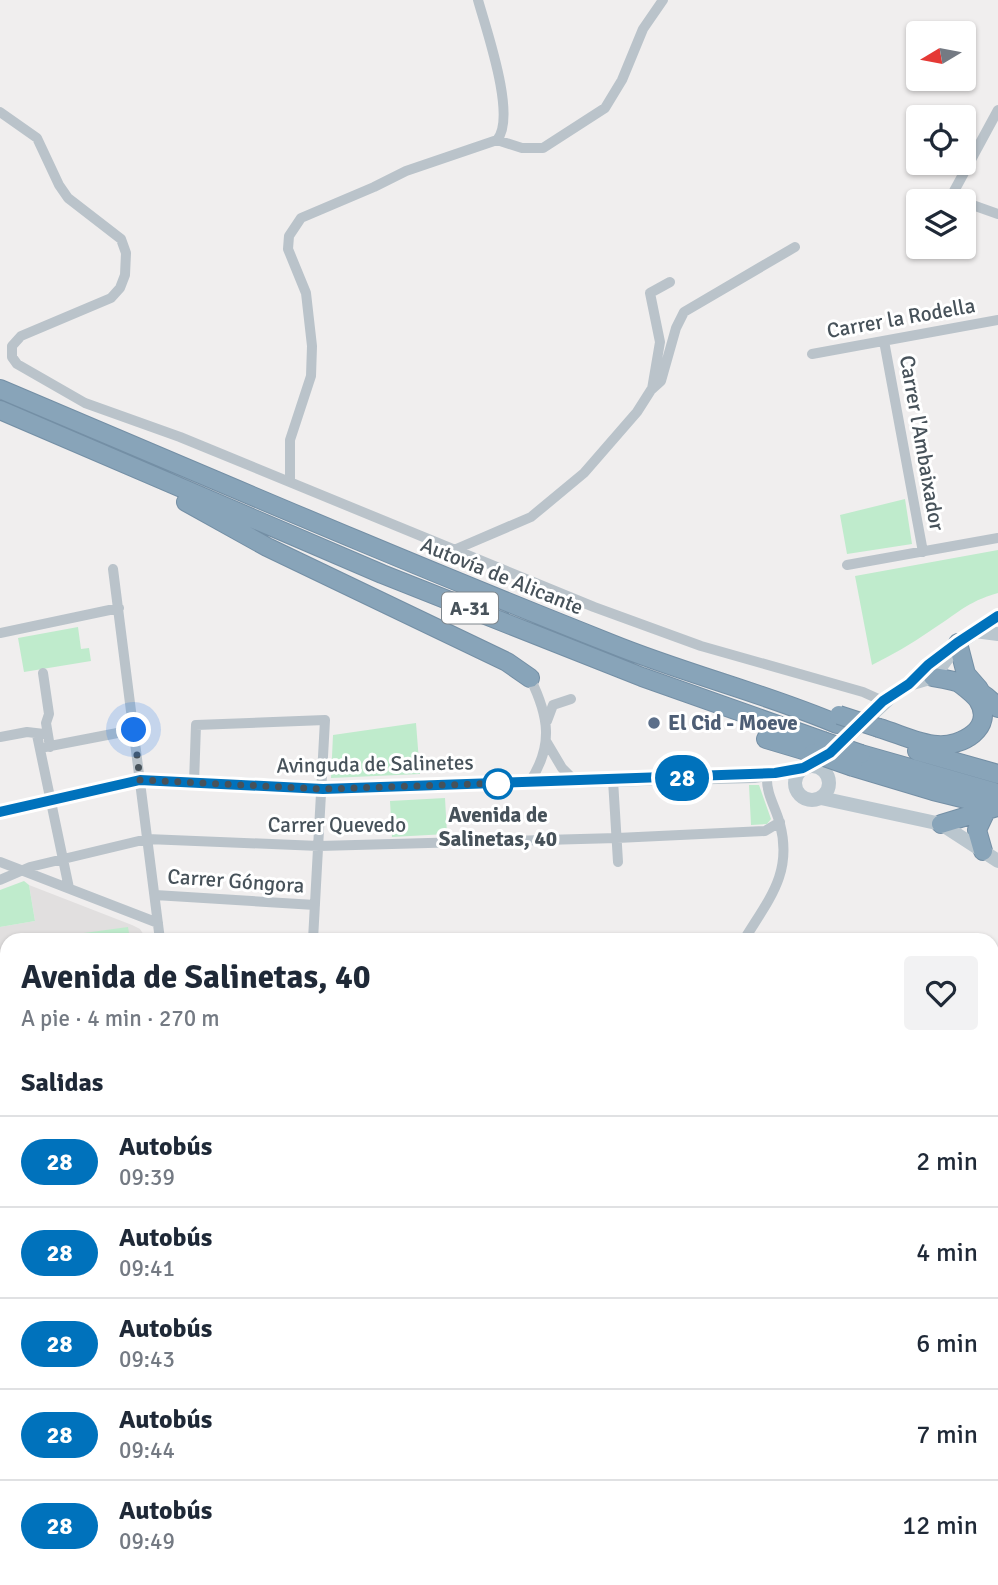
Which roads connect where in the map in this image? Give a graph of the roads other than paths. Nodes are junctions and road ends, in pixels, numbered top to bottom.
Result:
1 (478, 0) edge
2 (663, 0) edge
3 (998, 110) edge
4 (0, 112) edge
5 (497, 139) junction
6 (955, 189) edge
7 (976, 206) edge
8 (998, 214) edge
9 (795, 247) dead end
10 (670, 282) dead end
11 (998, 320) edge
12 (884, 341) junction
13 (812, 354) dead end
14 (0, 388) edge
15 (652, 390) junction
16 (0, 410) edge
17 (121, 462) junction
18 (290, 481) junction
19 (998, 538) edge
20 (454, 550) junction
21 (923, 552) junction
22 (847, 565) dead end
23 (113, 569) dead end
24 (119, 608) junction
25 (998, 616) edge
26 (975, 631) junction
27 (0, 634) edge
28 (998, 634) edge
29 (957, 643) junction
30 (43, 673) dead end
31 (933, 677) junction
32 (530, 678) joint
33 (958, 682) junction
34 (909, 684) junction
35 (979, 689) junction
36 (570, 699) dead end
37 (883, 701) junction
38 (998, 708) edge
39 (546, 721) junction
40 (134, 730) junction
41 (875, 732) junction
42 (42, 734) junction
43 (0, 737) edge
44 (766, 739) dead end
45 (546, 741) junction
46 (45, 748) junction
47 (815, 756) junction
48 (857, 760) junction
49 (998, 774) edge
50 (760, 776) junction
51 (828, 777) junction
52 (140, 780) junction
53 (613, 780) junction
54 (576, 782) junction
55 (194, 783) junction
56 (529, 783) junction
57 (323, 789) junction
58 (797, 792) junction
59 (998, 793) edge
60 (821, 798) junction
61 (51, 801) junction
62 (858, 804) junction
63 (994, 808) edge
64 (0, 812) edge
65 (780, 822) junction
66 (941, 824) junction
67 (617, 838) junction
68 (147, 839) junction
69 (319, 846) junction
70 (991, 856) edge
71 (63, 859) junction
72 (0, 862) edge
73 (618, 862) dead end
74 (21, 871) junction
75 (0, 880) edge
76 (69, 888) junction
77 (155, 895) junction
78 (315, 905) junction
79 (158, 923) junction
80 (159, 933) edge
81 (313, 933) edge
82 (748, 933) edge

1 - 5 street
2 - 5 street
3 - 6 street
4 - 18 street
5 - 18 street
7 - 8 street
9 - 15 street
10 - 15 street
11 - 12 street, Carrer la Rodella
12 - 13 street, Carrer la Rodella
12 - 21 street, Carrer l'Ambaixador
14 - 41 highway, Autovía de Alicante / A-31
15 - 20 street
16 - 17 highway, Autovía de Alicante / A-31
17 - 32 highway
17 - 47 highway, Autovía de Alicante / A-31
18 - 20 street
19 - 21 street
20 - 37 street
21 - 22 street
23 - 24 street
24 - 27 street
24 - 40 street
25 - 26 street
26 - 28 street
26 - 29 street
29 - 31 street
29 - 34 street
29 - 35 highway
30 - 42 street
31 - 33 highway
31 - 34 street
32 - 39 street
33 - 35 highway
33 - 41 highway
34 - 37 street
35 - 38 highway
36 - 39 street
37 - 47 street
39 - 45 street
40 - 46 street
40 - 52 street
41 - 49 highway, Autovía de Alicante / A-31
42 - 43 street
42 - 46 street
44 - 47 highway
45 - 54 street
45 - 56 street
46 - 61 street
47 - 48 highway, Autovía de Alicante / A-31, bridge
47 - 50 street, Avinguda de Salinetes
47 - 51 street
47 - 51 street
47 - 58 street
48 - 59 highway, Autovía de Alicante / A-31
48 - 63 highway
50 - 53 street, Avinguda de Salinetes
50 - 58 street, Avinguda de Salinetes
50 - 65 street
51 - 60 street
51 - 62 street
52 - 55 street, Avinguda de Salinetes
52 - 61 street, Avinguda de Salinetes
52 - 68 street
53 - 54 street, Avinguda de Salinetes
53 - 67 street
54 - 56 street, Avinguda de Salinetes
55 - 57 street, Avinguda de Salinetes
55 - 57 street
56 - 57 street, Avinguda de Salinetes
57 - 69 street
58 - 60 street, Avinguda de Salinetes
60 - 62 street, Avinguda de Salinetes
61 - 64 street, Avinguda de Salinetes
61 - 71 street
62 - 66 street, Avinguda de Salinetes
63 - 66 highway
63 - 70 highway
65 - 67 street, Carrer Quevedo
65 - 82 street
66 - 70 street, Avinguda de Salinetes
67 - 69 street, Carrer Quevedo
67 - 73 street
68 - 69 street, Carrer Quevedo
68 - 71 street, Carrer Quevedo
68 - 77 street
69 - 78 street
71 - 74 street, Carrer Quevedo
71 - 76 street
72 - 74 street
74 - 75 street, Carrer Quevedo
74 - 76 street
76 - 79 street
77 - 78 street, Carrer Góngora
77 - 79 street
78 - 81 street
79 - 80 street

